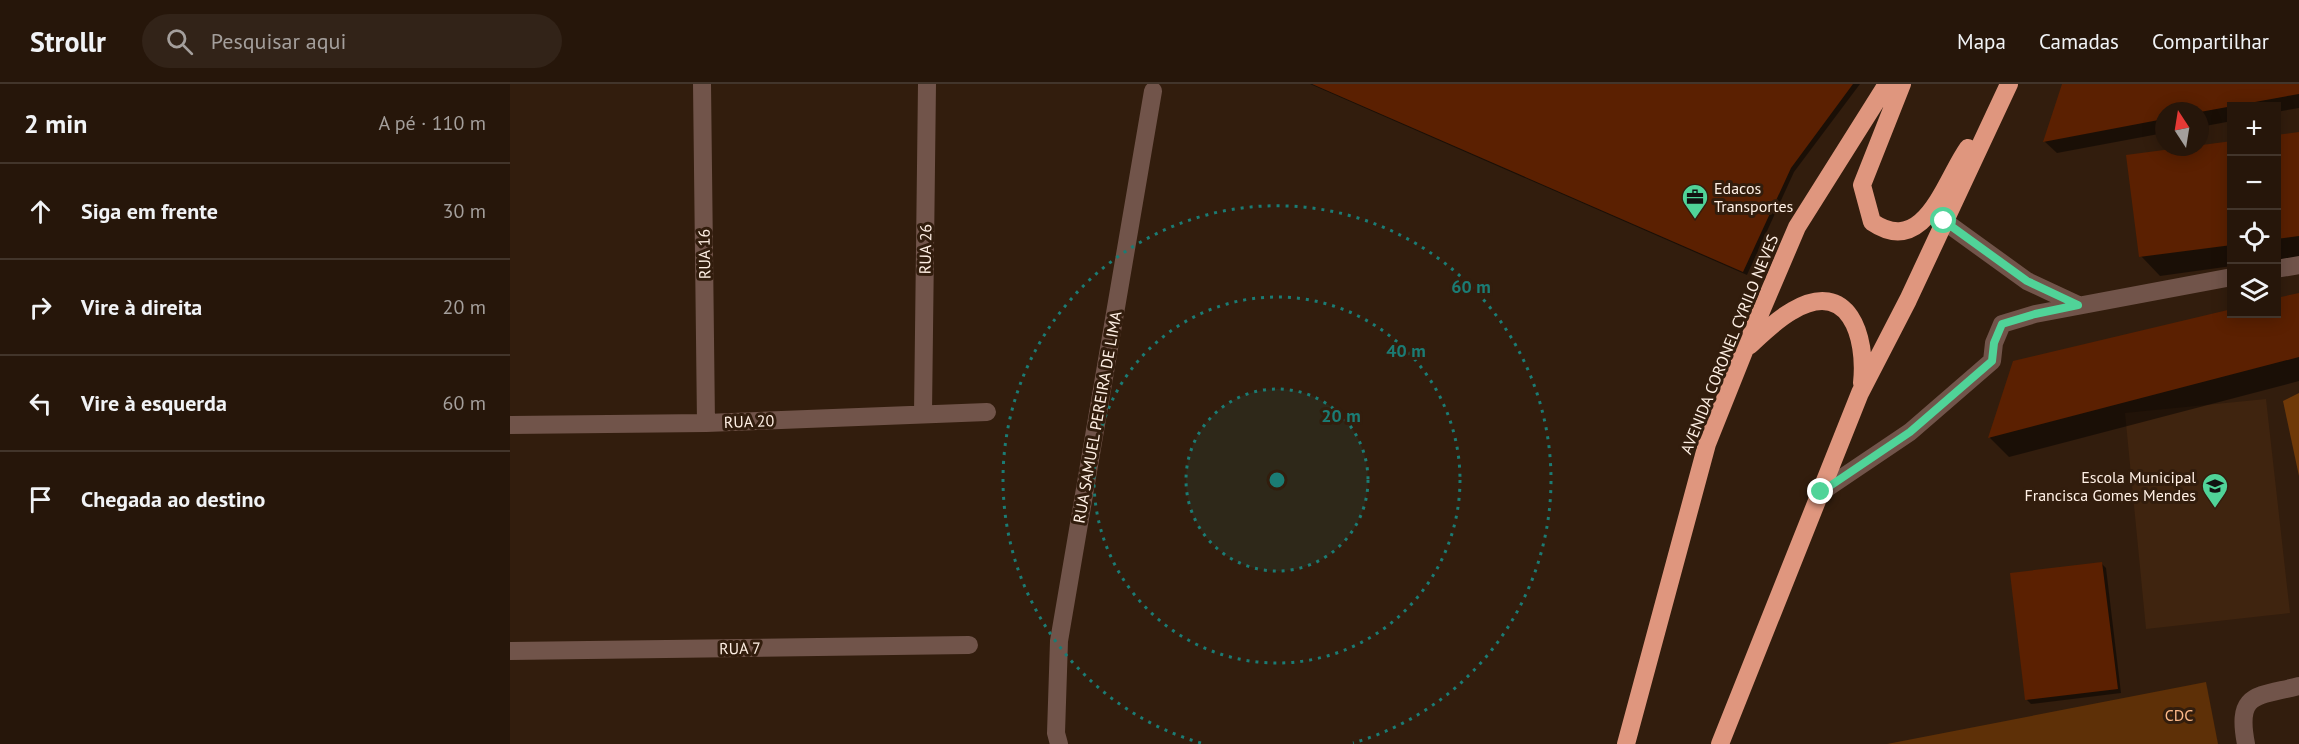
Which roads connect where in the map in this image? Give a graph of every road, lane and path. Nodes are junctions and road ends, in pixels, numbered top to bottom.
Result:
1 (702, 84) edge
2 (927, 84) edge
3 (1887, 84) edge
4 (1902, 84) edge
5 (1153, 90) dead end
6 (2007, 92) edge
7 (1944, 221) junction
8 (2299, 265) edge
9 (2281, 268) edge
10 (2227, 278) edge
11 (2078, 305) junction
12 (1745, 349) junction
13 (1860, 393) junction
14 (987, 412) dead end
15 (923, 414) junction
16 (706, 423) junction
17 (510, 425) edge
18 (1821, 492) junction
19 (969, 645) dead end
20 (510, 651) edge
21 (2299, 686) edge
22 (1059, 744) edge
23 (1626, 744) edge
24 (1720, 744) edge
25 (2246, 744) edge

1 - 16 street, RUA 16
2 - 15 street, RUA 26
3 - 12 highway, AVENIDA CORONEL CYRILO NEVES
4 - 6 highway
5 - 22 street, RUA SAMUEL PEREIRA DE LIMA
6 - 7 highway
7 - 11 street
7 - 13 highway
8 - 9 street
10 - 11 street
11 - 18 street
12 - 13 highway
12 - 23 highway, AVENIDA CORONEL CYRILO NEVES
13 - 18 highway
14 - 15 street, RUA 20
15 - 16 street, RUA 20
16 - 17 street, RUA 20
18 - 24 highway
19 - 20 street, RUA 7
21 - 25 street

